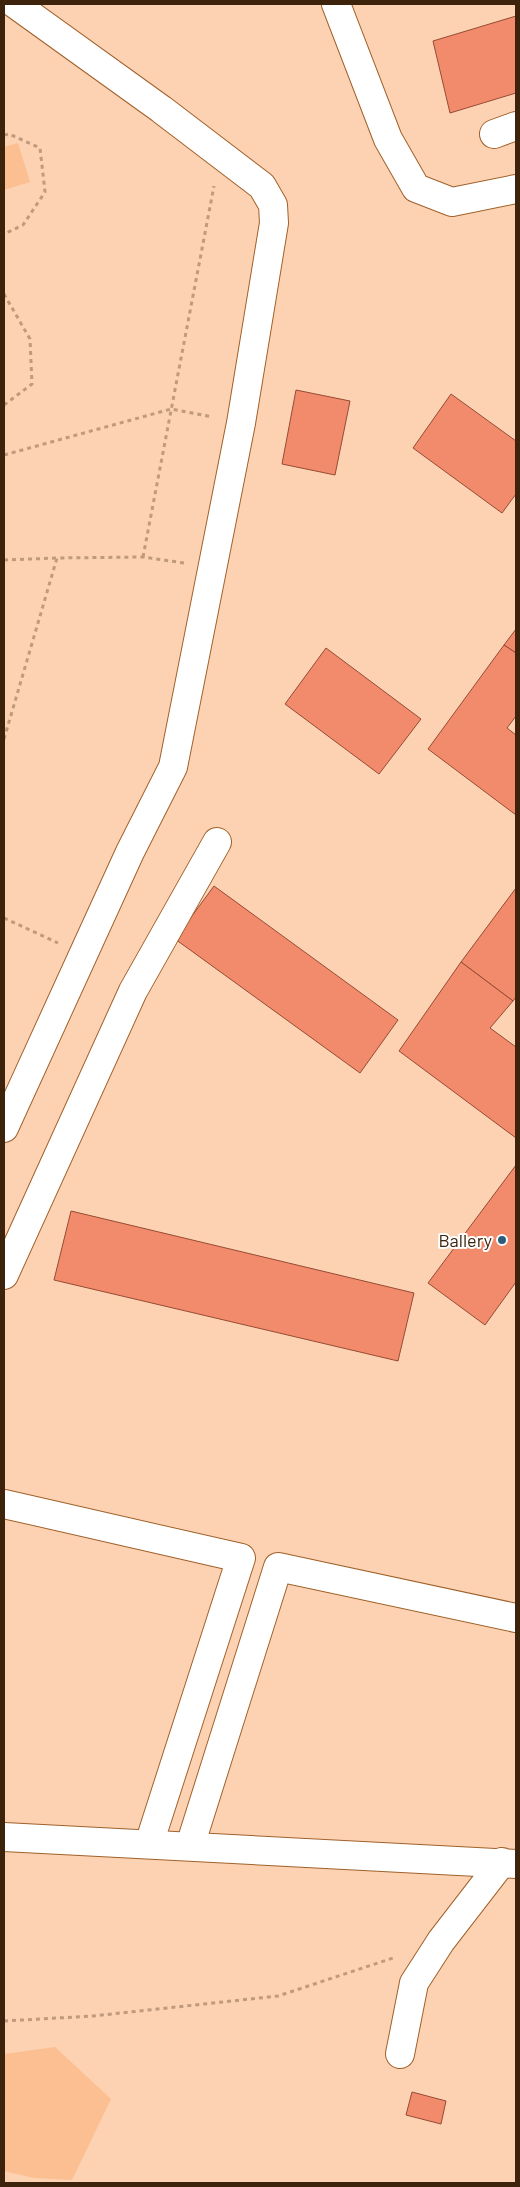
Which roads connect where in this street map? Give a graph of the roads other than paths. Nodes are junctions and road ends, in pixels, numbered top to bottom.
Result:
1 (15, 4) edge
2 (336, 4) edge
3 (516, 189) edge
4 (217, 842) dead end
5 (4, 1128) edge
6 (4, 1275) edge
7 (4, 1504) edge
8 (241, 1558) junction
9 (278, 1567) junction
10 (516, 1618) edge
11 (4, 1837) edge
12 (150, 1844) junction
13 (190, 1846) junction
14 (509, 1863) edge
15 (400, 2054) dead end

1 - 5 street
2 - 3 street
4 - 6 street
7 - 8 street
8 - 9 street
8 - 12 street
9 - 10 street
9 - 13 street
11 - 12 street
12 - 13 street
13 - 14 street
14 - 15 street

